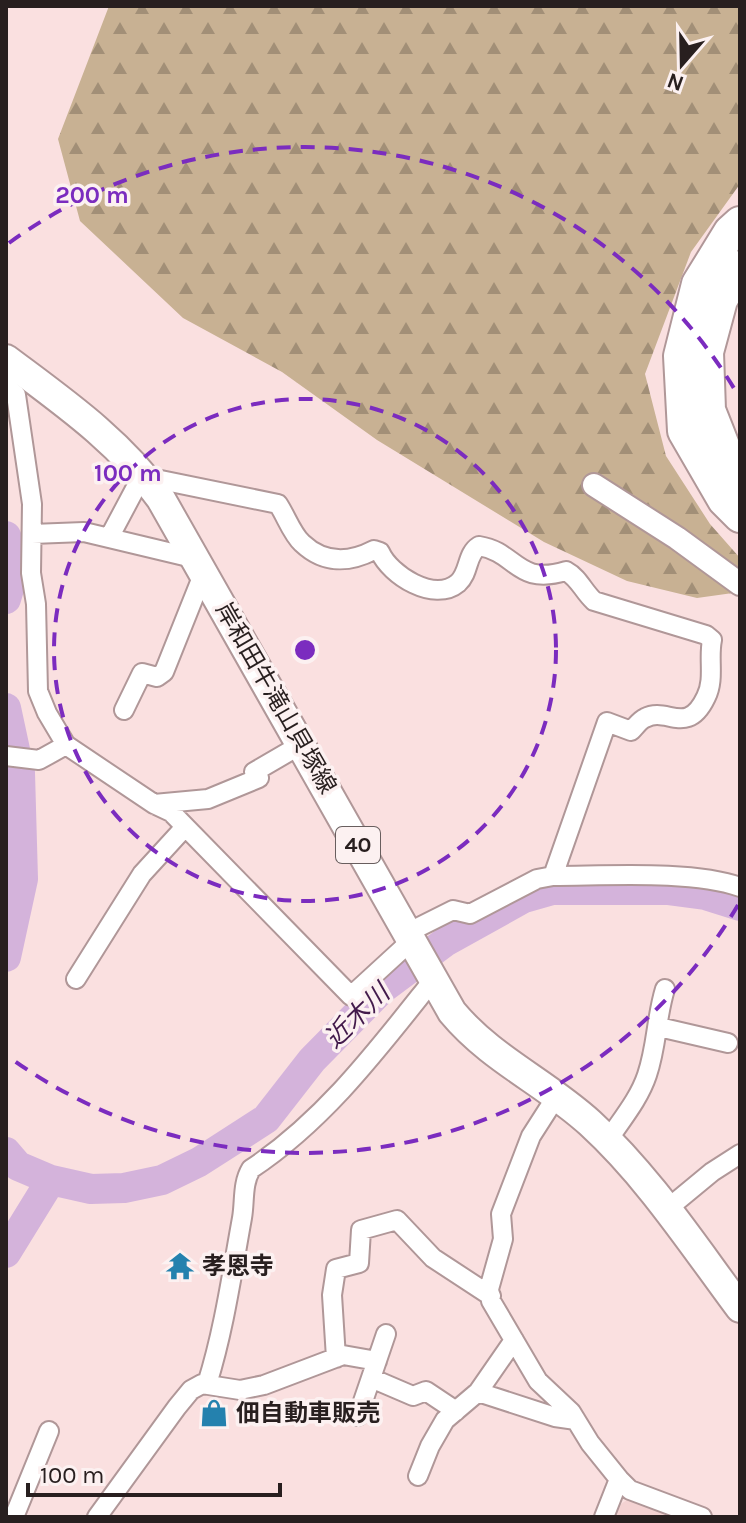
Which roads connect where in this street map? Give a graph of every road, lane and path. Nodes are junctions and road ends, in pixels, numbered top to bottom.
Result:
1 (740, 223) edge
2 (740, 267) edge
3 (6, 359) edge
4 (6, 386) edge
5 (144, 476) junction
6 (740, 481) edge
7 (594, 485) dead end
8 (740, 516) edge
9 (32, 534) junction
10 (110, 536) junction
11 (200, 565) junction
12 (740, 584) edge
13 (124, 710) dead end
14 (302, 744) junction
15 (66, 745) junction
16 (6, 756) edge
17 (154, 804) junction
18 (185, 827) junction
19 (553, 876) junction
20 (740, 887) edge
21 (409, 937) junction
22 (76, 979) dead end
23 (433, 980) junction
24 (665, 989) dead end
25 (659, 1027) junction
26 (728, 1043) dead end
27 (556, 1097) junction
28 (608, 1140) junction
29 (740, 1154) edge
30 (666, 1210) junction
31 (491, 1296) junction
32 (740, 1308) edge
33 (386, 1334) dead end
34 (514, 1340) junction
35 (336, 1358) junction
36 (374, 1369) junction
37 (207, 1384) junction
38 (478, 1392) junction
39 (456, 1411) junction
40 (358, 1416) dead end
41 (576, 1420) junction
42 (49, 1431) dead end
43 (418, 1476) dead end
44 (619, 1479) junction
45 (14, 1517) edge
46 (97, 1517) edge
47 (604, 1517) edge
48 (702, 1517) edge

1 - 8 highway
2 - 6 highway
3 - 5 main road, 岸和田牛滝山貝塚線 / 40
4 - 9 street
5 - 10 street
5 - 11 main road, 岸和田牛滝山貝塚線 / 40
5 - 19 street
7 - 12 street
9 - 10 street
9 - 15 street
10 - 11 street
11 - 13 street
11 - 14 main road, 岸和田牛滝山貝塚線 / 40
14 - 17 street
14 - 21 main road, 岸和田牛滝山貝塚線 / 40
15 - 16 street
15 - 17 street
17 - 18 street
18 - 21 street
18 - 22 street
19 - 20 street
19 - 21 street
21 - 23 main road, 岸和田牛滝山貝塚線 / 40
23 - 27 main road, 岸和田牛滝山貝塚線 / 40
23 - 37 street
24 - 25 street
25 - 26 street
25 - 28 street
27 - 28 main road, 岸和田牛滝山貝塚線 / 40
27 - 31 street
28 - 30 main road, 岸和田牛滝山貝塚線 / 40
29 - 30 street
30 - 32 main road, 岸和田牛滝山貝塚線 / 40
31 - 34 street
31 - 35 street
33 - 36 street
34 - 38 street
34 - 41 street
35 - 36 street
35 - 37 street
36 - 39 street
36 - 40 street
37 - 46 street
38 - 39 street
38 - 41 street
39 - 43 street
41 - 44 street
42 - 45 street
44 - 47 street
44 - 48 street

